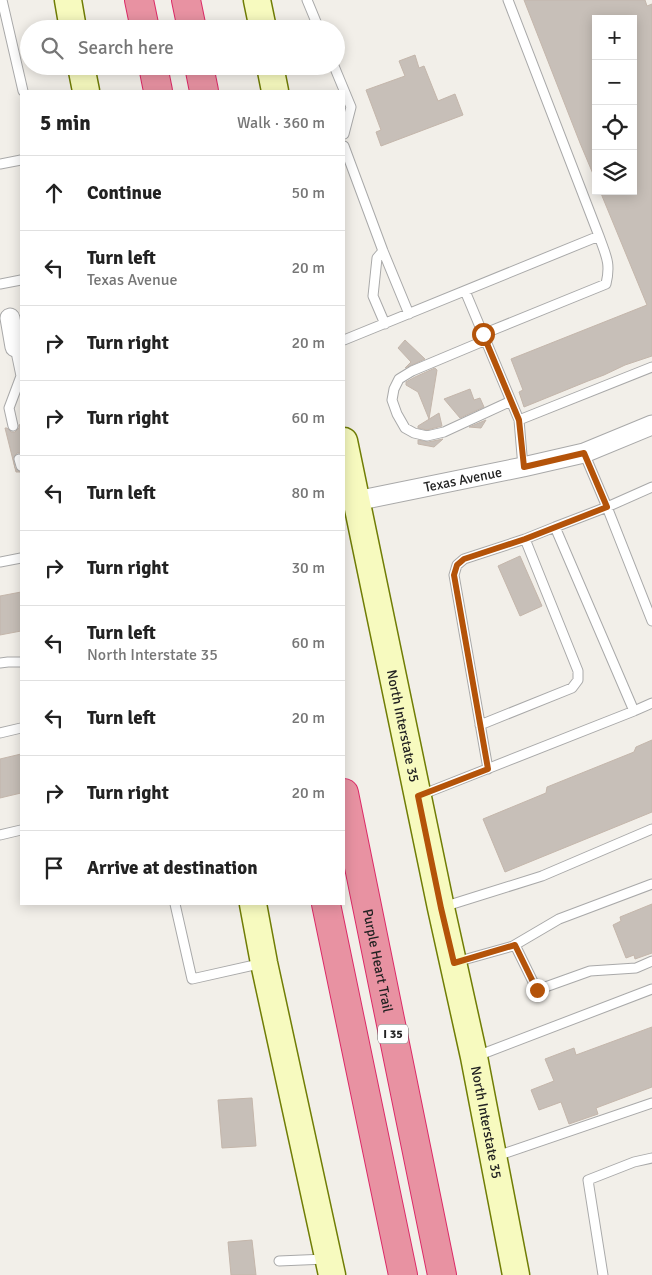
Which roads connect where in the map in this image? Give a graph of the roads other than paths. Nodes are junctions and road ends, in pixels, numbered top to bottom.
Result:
1 (2, 0) edge
2 (68, 0) edge
3 (139, 0) edge
4 (186, 0) edge
5 (257, 0) edge
6 (307, 0) edge
7 (508, 0) edge
8 (71, 20) edge
9 (143, 20) edge
10 (190, 20) edge
11 (261, 20) edge
12 (315, 20) edge
13 (83, 75) edge
14 (155, 75) edge
15 (201, 75) edge
16 (272, 75) edge
17 (338, 75) edge
18 (23, 90) edge
19 (86, 90) edge
20 (158, 90) edge
21 (204, 90) edge
22 (275, 90) edge
23 (344, 90) edge
24 (345, 93) edge
25 (345, 130) edge
26 (345, 149) edge
27 (20, 160) edge
28 (0, 164) edge
29 (599, 236) junction
30 (384, 250) junction
31 (20, 280) edge
32 (0, 284) edge
33 (465, 291) junction
34 (409, 314) junction
35 (10, 318) edge
36 (385, 324) junction
37 (484, 337) junction
38 (345, 340) edge
39 (12, 347) edge
40 (652, 367) edge
41 (20, 373) edge
42 (20, 379) edge
43 (511, 401) junction
44 (519, 420) junction
45 (652, 425) edge
46 (13, 426) dead end
47 (345, 446) edge
48 (584, 453) junction
49 (524, 467) junction
50 (652, 487) edge
51 (356, 501) junction
52 (607, 507) junction
53 (555, 528) junction
54 (525, 539) junction
55 (20, 558) edge
56 (0, 562) edge
57 (652, 621) edge
58 (20, 662) edge
59 (0, 664) edge
60 (652, 703) edge
61 (634, 711) junction
62 (480, 725) junction
63 (20, 728) edge
64 (0, 733) edge
65 (488, 769) junction
66 (418, 796) junction
67 (345, 798) edge
68 (652, 829) edge
69 (20, 830) edge
70 (0, 835) edge
71 (652, 884) edge
72 (175, 905) edge
73 (253, 905) edge
74 (326, 905) edge
75 (441, 908) junction
76 (515, 945) junction
77 (652, 961) edge
78 (264, 963) junction
79 (454, 963) junction
80 (652, 988) edge
81 (474, 1057) junction
82 (652, 1103) edge
83 (494, 1157) junction
84 (652, 1158) edge
85 (279, 1261) dead end
86 (331, 1267) edge
87 (403, 1275) edge
88 (442, 1275) edge
89 (516, 1275) edge
90 (603, 1275) edge

1 - 18 lane
2 - 8 main road
3 - 9 highway
4 - 10 highway
5 - 11 main road
6 - 12 lane
7 - 29 lane
13 - 19 main road
14 - 20 highway
15 - 21 highway
16 - 22 main road
17 - 23 lane
24 - 25 lane
26 - 30 lane
27 - 28 lane
29 - 33 lane
29 - 37 lane
30 - 34 lane
30 - 36 lane
31 - 32 lane
33 - 34 lane
33 - 37 lane
34 - 36 lane
35 - 39 street
36 - 38 lane
37 - 43 lane
37 - 43 lane
39 - 41 lane
40 - 44 lane
42 - 46 lane
43 - 44 lane
44 - 49 lane
45 - 48 street, Texas Avenue
47 - 51 main road, North Interstate 35
48 - 49 street, Texas Avenue
48 - 52 lane
49 - 51 street, Texas Avenue
50 - 52 lane
51 - 66 main road, North Interstate 35
52 - 53 lane
52 - 57 lane
53 - 54 lane
53 - 61 lane
54 - 62 lane
54 - 62 lane
55 - 56 lane
58 - 59 lane
60 - 61 lane
61 - 65 lane
62 - 65 lane
63 - 64 lane
65 - 66 lane
66 - 75 main road, North Interstate 35
67 - 88 highway, Purple Heart Trail / I 35
68 - 75 lane
69 - 70 lane
71 - 76 lane
72 - 78 lane
73 - 78 main road
74 - 87 highway
75 - 79 main road, North Interstate 35
76 - 77 lane
76 - 79 lane
78 - 86 main road
79 - 81 main road, North Interstate 35
80 - 81 lane
81 - 83 main road, North Interstate 35
82 - 83 lane
83 - 89 main road, North Interstate 35
84 - 90 lane
85 - 86 lane

